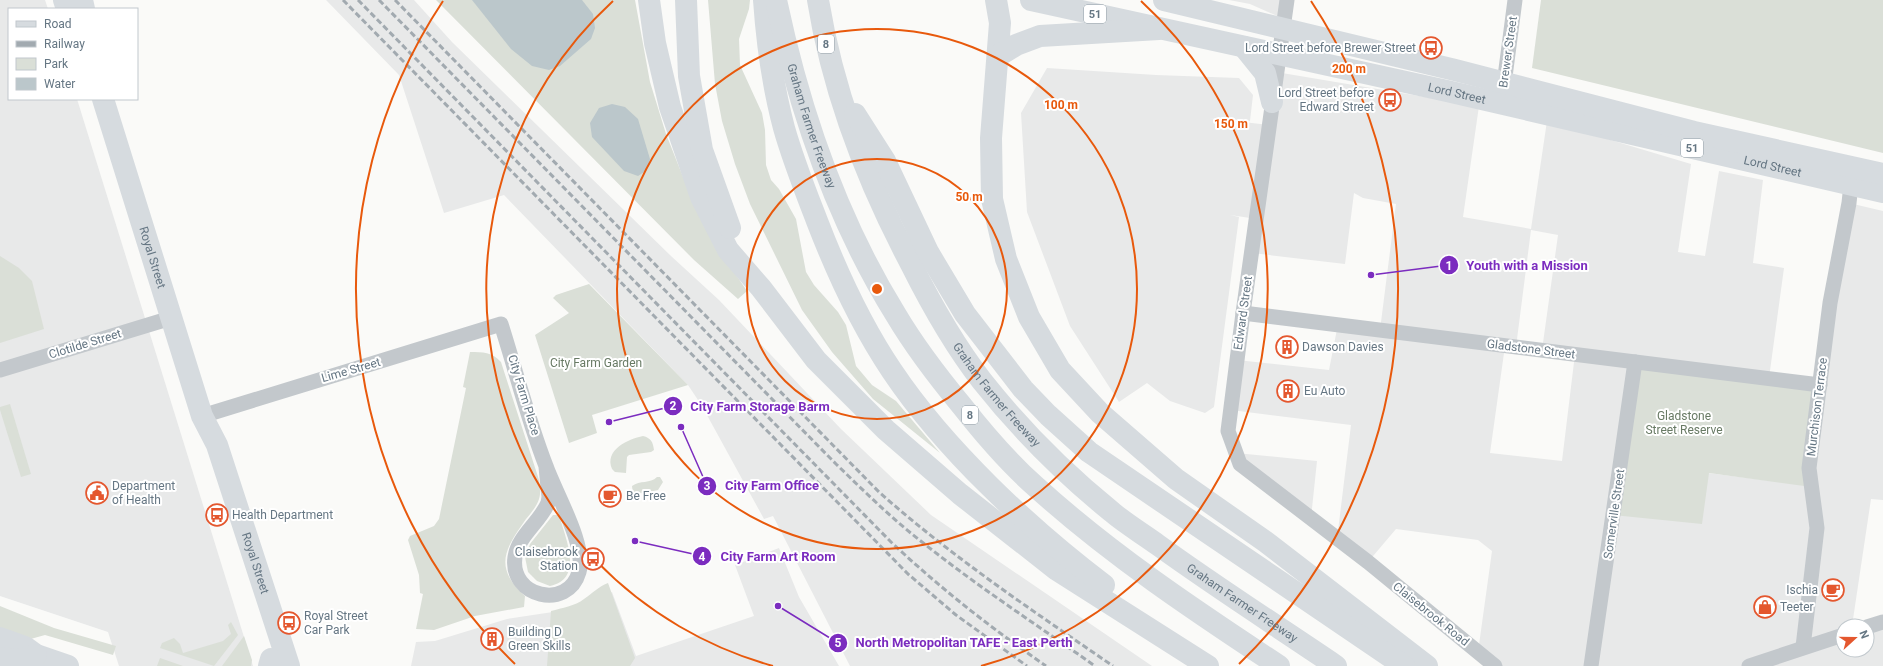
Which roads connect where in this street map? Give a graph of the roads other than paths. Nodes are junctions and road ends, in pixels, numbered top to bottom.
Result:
1 (649, 0) edge
2 (686, 0) edge
3 (764, 0) edge
4 (776, 0) edge
5 (818, 0) edge
6 (996, 0) edge
7 (1031, 0) edge
8 (1164, 0) edge
9 (1287, 0) edge
10 (1515, 0) edge
11 (1283, 28) junction
12 (1159, 29) junction
13 (1244, 47) junction
14 (1278, 54) junction
15 (998, 56) junction
16 (838, 88) junction
17 (1503, 93) junction
18 (103, 100) edge
19 (1272, 102) junction
20 (1883, 174) edge
21 (1852, 177) junction
22 (1883, 192) edge
23 (761, 288) junction
24 (1243, 312) junction
25 (171, 318) junction
26 (501, 324) joint
27 (1636, 362) junction
28 (0, 370) edge
29 (1820, 385) junction
30 (202, 416) junction
31 (546, 467) junction
32 (1368, 562) joint
33 (1835, 637) edge
34 (0, 638) edge
35 (1803, 647) junction
36 (15, 660) edge
37 (1768, 663) edge
38 (276, 664) edge
39 (68, 666) edge
40 (1209, 666) edge
41 (1279, 666) edge
42 (1336, 666) edge
43 (1404, 666) edge
44 (1427, 666) edge
45 (1495, 666) edge
46 (1591, 666) edge
47 (1749, 666) edge

1 - 23 main road
2 - 23 main road
3 - 40 main road
4 - 41 main road, Graham Farmer Freeway / 8
5 - 16 main road, Graham Farmer Freeway / 8
6 - 15 main road
7 - 12 main road, Lord Street / 51
8 - 11 main road, Lord Street / 51
9 - 11 street, Edward Street
10 - 17 street, Brewer Street
11 - 14 street, Edward Street
11 - 17 main road, Lord Street / 51
12 - 13 main road, Lord Street / 51
12 - 15 main road
13 - 14 main road, Lord Street / 51
13 - 19 main road
14 - 17 main road, Lord Street / 51
14 - 19 street, Edward Street
15 - 44 main road
16 - 42 main road, Graham Farmer Freeway / 8
16 - 43 main road
17 - 21 main road, Lord Street / 51
18 - 25 main road, Royal Street
19 - 24 street, Edward Street
20 - 21 main road, Lord Street / 51
21 - 22 main road, Lord Street / 51
21 - 29 street, Murchison Terrace
23 - 40 main road
24 - 27 street, Gladstone Street
24 - 32 street, Edward Street
25 - 28 street, Clotilde Street
25 - 30 main road, Royal Street
26 - 30 street, Lime Street
26 - 31 street, City Farm Place
27 - 29 street, Gladstone Street
27 - 46 street, Somerville Street
29 - 35 street, Murchison Terrace
30 - 38 main road, Royal Street
31 - 31 street, City Farm Place
32 - 45 street, Claisebrook Road
33 - 35 street
34 - 36 main road
35 - 37 street
36 - 39 main road
37 - 47 street

